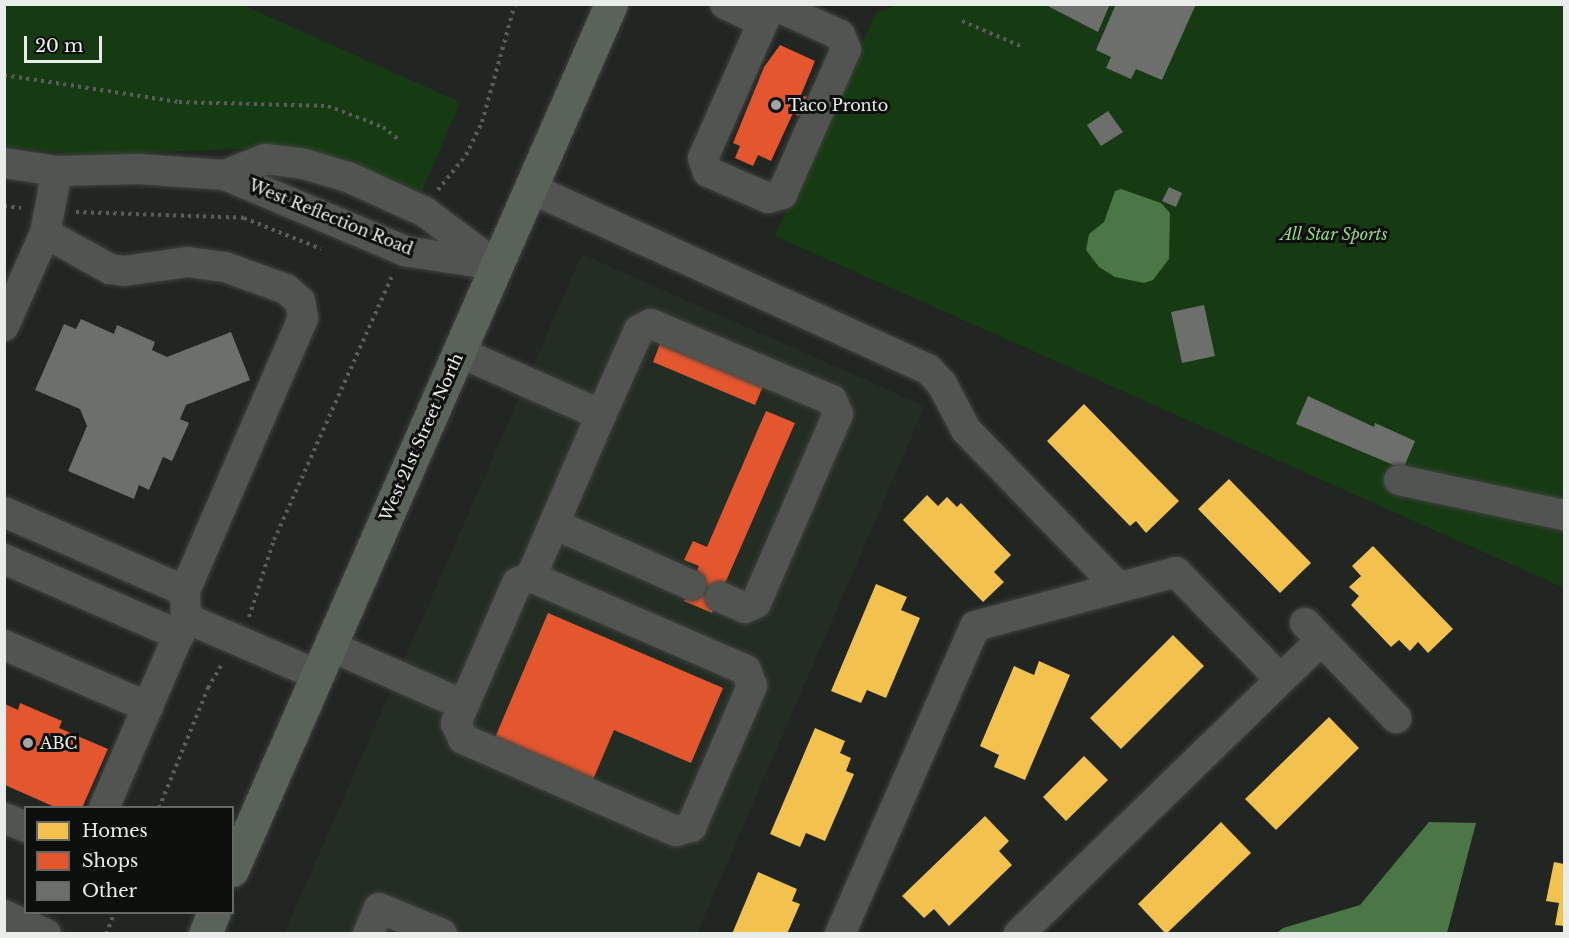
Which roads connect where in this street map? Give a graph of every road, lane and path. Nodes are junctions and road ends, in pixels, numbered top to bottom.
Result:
1 (515, 4) edge
2 (611, 4) edge
3 (725, 4) edge
4 (769, 10) edge
5 (962, 21) dead end
6 (1023, 47) dead end
7 (4, 75) edge
8 (400, 141) dead end
9 (4, 162) edge
10 (57, 171) junction
11 (225, 175) junction
12 (530, 188) junction
13 (4, 206) edge
14 (425, 212) junction
15 (48, 222) junction
16 (405, 251) junction
17 (328, 252) dead end
18 (496, 265) junction
19 (380, 273) dead end
20 (391, 277) junction
21 (4, 326) edge
22 (459, 352) junction
23 (601, 415) junction
24 (1399, 480) dead end
25 (4, 512) edge
26 (1564, 515) edge
27 (554, 524) junction
28 (4, 559) edge
29 (531, 577) junction
30 (691, 585) dead end
31 (1118, 587) junction
32 (720, 597) dead end
33 (183, 614) junction
34 (236, 639) junction
35 (4, 645) edge
36 (324, 660) junction
37 (1280, 680) junction
38 (464, 705) junction
39 (148, 707) junction
40 (1396, 717) dead end
41 (104, 806) edge
42 (159, 806) edge
43 (4, 818) edge
44 (24, 826) edge
45 (234, 865) edge
46 (114, 914) edge
47 (213, 914) edge
48 (4, 915) edge
49 (374, 920) edge
50 (46, 933) edge
51 (106, 933) edge
52 (205, 933) edge
53 (442, 933) edge
54 (840, 933) edge
55 (1019, 933) edge

1 - 14 path
2 - 12 main road, West 21st Street North
3 - 4 street
4 - 4 street
5 - 6 path
7 - 8 path
9 - 10 street, West Reflection Road
10 - 11 street, West Reflection Road
10 - 15 street
11 - 14 street, West Reflection Road
11 - 16 street, West Reflection Road
12 - 18 main road, West 21st Street North
12 - 31 street
13 - 15 path
14 - 18 street, West Reflection Road
15 - 17 path
15 - 21 street
15 - 33 street
16 - 18 street, West Reflection Road
16 - 20 path
18 - 22 main road, West 21st Street North
19 - 20 path
20 - 34 path
22 - 23 street
22 - 36 main road, West 21st Street North
23 - 27 street
23 - 32 street
24 - 26 street
25 - 33 street
27 - 29 street
27 - 30 street
28 - 33 street
29 - 38 street
29 - 38 street
31 - 37 street
31 - 54 street
33 - 34 street
33 - 39 street
34 - 36 street
34 - 42 path
35 - 39 street
36 - 38 street
36 - 45 main road, West 21st Street North
37 - 40 street
37 - 55 street
39 - 41 street
43 - 44 street
46 - 51 path
47 - 52 main road
48 - 50 street
49 - 53 street

